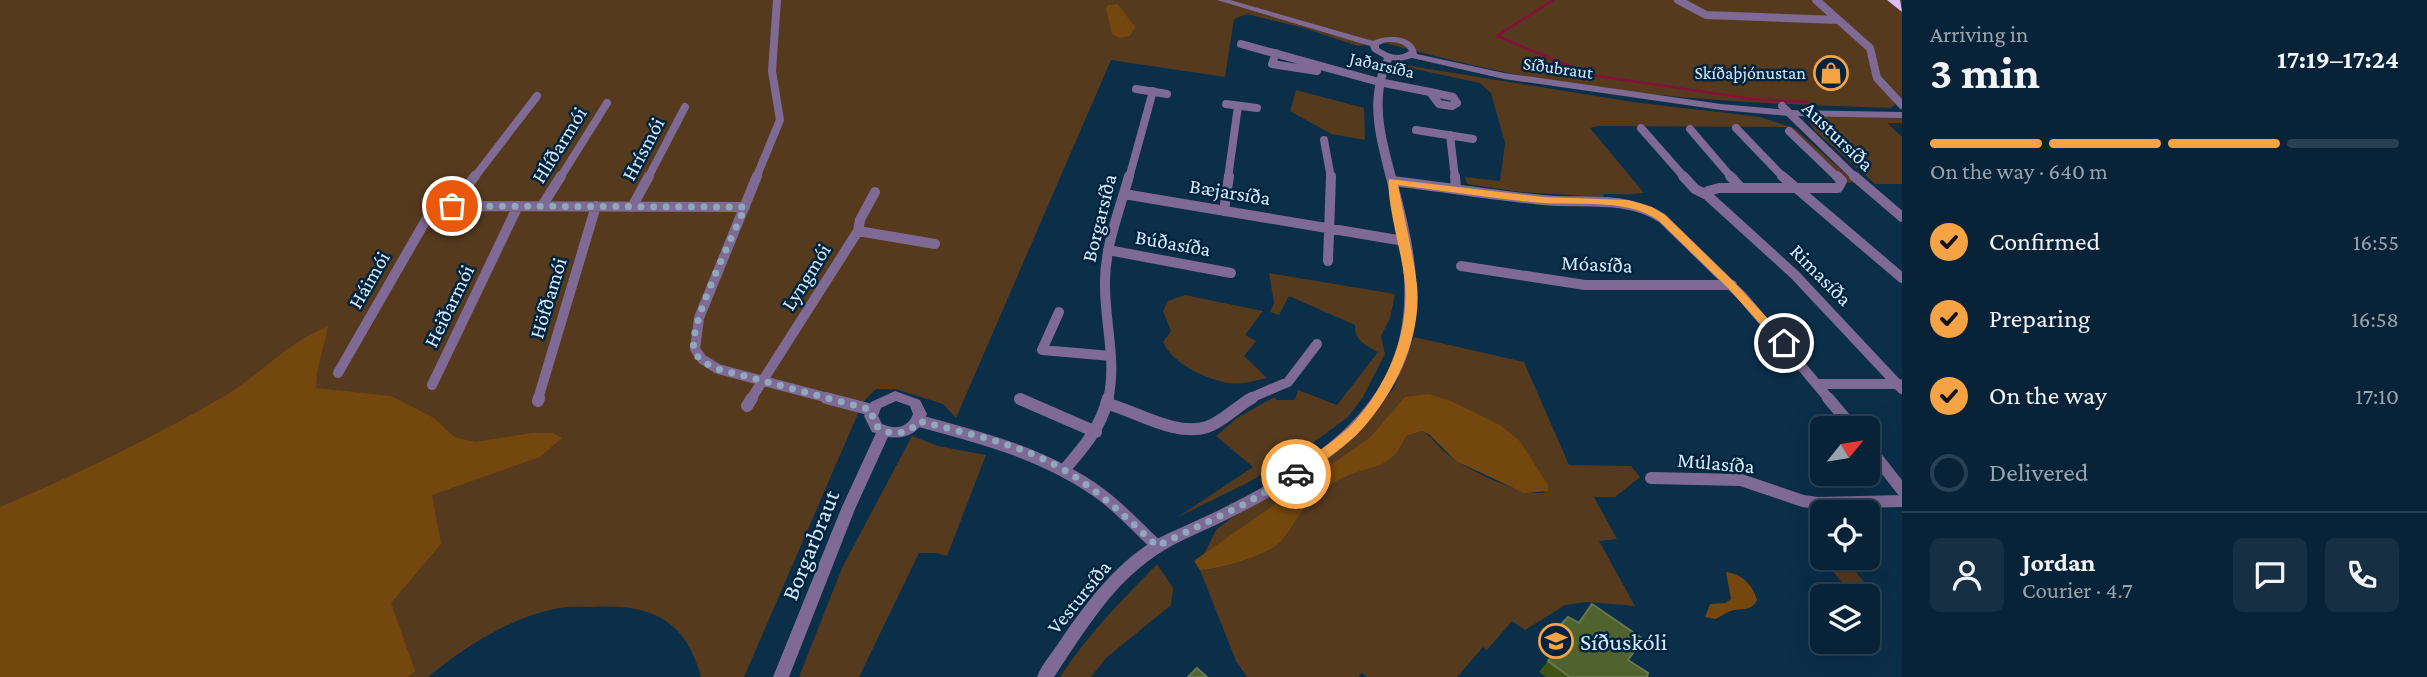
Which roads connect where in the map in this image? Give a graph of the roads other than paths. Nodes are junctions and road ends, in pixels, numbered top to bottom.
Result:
1 (777, 0) edge
2 (1221, 0) edge
3 (1678, 0) edge
4 (1816, 0) edge
5 (1893, 0) edge
6 (1902, 8) edge
7 (1838, 20) junction
8 (1241, 44) dead end
9 (1374, 44) junction
10 (1412, 55) junction
11 (1389, 57) junction
12 (1379, 82) junction
13 (1136, 89) dead end
14 (1153, 92) junction
15 (1430, 92) dead end
16 (1167, 94) dead end
17 (537, 96) dead end
18 (607, 103) dead end
19 (1226, 104) dead end
20 (1902, 104) edge
21 (1238, 106) junction
22 (685, 107) dead end
23 (1257, 108) dead end
24 (1785, 109) junction
25 (1902, 113) edge
26 (1641, 128) dead end
27 (1736, 128) dead end
28 (1690, 129) dead end
29 (1416, 130) dead end
30 (1789, 131) dead end
31 (1450, 135) junction
32 (1473, 139) dead end
33 (1324, 140) dead end
34 (1393, 181) junction
35 (1741, 188) junction
36 (1456, 189) junction
37 (1795, 189) junction
38 (875, 192) dead end
39 (1124, 194) junction
40 (1707, 195) junction
41 (452, 206) junction
42 (518, 206) junction
43 (542, 206) junction
44 (596, 206) junction
45 (632, 207) junction
46 (745, 207) junction
47 (1224, 211) junction
48 (1902, 218) edge
49 (1329, 228) junction
50 (858, 231) junction
51 (1404, 241) junction
52 (935, 244) dead end
53 (1108, 250) junction
54 (1328, 261) dead end
55 (1461, 266) dead end
56 (1231, 273) dead end
57 (1902, 278) edge
58 (1731, 285) junction
59 (1059, 312) dead end
60 (1317, 344) dead end
61 (1111, 356) junction
62 (338, 373) dead end
63 (764, 379) junction
64 (1819, 384) junction
65 (432, 385) dead end
66 (1901, 386) edge
67 (1020, 399) dead end
68 (538, 401) dead end
69 (1108, 404) junction
70 (747, 406) dead end
71 (872, 410) junction
72 (1844, 416) edge
73 (919, 421) junction
74 (884, 431) junction
75 (1096, 432) junction
76 (1880, 462) edge
77 (1064, 470) junction
78 (1651, 478) dead end
79 (1902, 490) edge
80 (1902, 501) edge
81 (1157, 546) junction
82 (781, 677) edge
83 (1045, 677) edge

1 - 46 street
2 - 9 street
3 - 7 street
4 - 7 street
5 - 6 highway
7 - 20 street
8 - 12 street, Jaðarsíða
9 - 10 street
9 - 11 street
10 - 11 street
10 - 24 street, Síðubraut
11 - 12 street, Vestursíða
12 - 15 street, Jaðarsíða
12 - 34 street, Vestursíða
13 - 14 street
14 - 16 street
14 - 39 street, Borgarsíða
17 - 41 street
18 - 43 street, Hlíðarmói
19 - 21 street
21 - 23 street
21 - 47 street
22 - 45 street, Hrísmói
24 - 25 street, Síðubraut
24 - 48 street, Austursíða
26 - 40 street, Rimasíða
27 - 37 street
28 - 35 street
29 - 31 street
30 - 37 street
31 - 32 street
31 - 36 street
33 - 49 street
34 - 36 street
34 - 51 street, Vestursíða
35 - 37 street
35 - 40 street
36 - 58 street
37 - 57 street
38 - 50 street, Lyngmói
39 - 47 street, Bæjarsíða
39 - 53 street, Borgarsíða
40 - 66 street, Rimasíða
41 - 42 street
41 - 62 street, Háimói
42 - 43 street
42 - 65 street, Heiðarmói
43 - 44 street
44 - 45 street
44 - 68 street, Höfðamói
45 - 46 street
46 - 63 street
47 - 49 street, Bæjarsíða
49 - 51 street, Bæjarsíða
49 - 54 street
50 - 52 street
50 - 63 street, Lyngmói
51 - 81 street, Vestursíða
53 - 56 street, Búðasíða
53 - 61 street, Borgarsíða
55 - 58 street, Móasíða
58 - 64 street
59 - 61 street
60 - 69 street
61 - 69 street, Borgarsíða
63 - 70 street, Lyngmói
63 - 71 street
64 - 66 street
64 - 72 street
67 - 75 street
69 - 75 street, Borgarsíða
71 - 73 street
71 - 74 street
73 - 74 street
73 - 77 street
74 - 82 street, Borgarbraut
75 - 77 street, Borgarsíða
76 - 79 street
77 - 81 street
78 - 80 street, Múlasíða
81 - 83 street, Vestursíða

